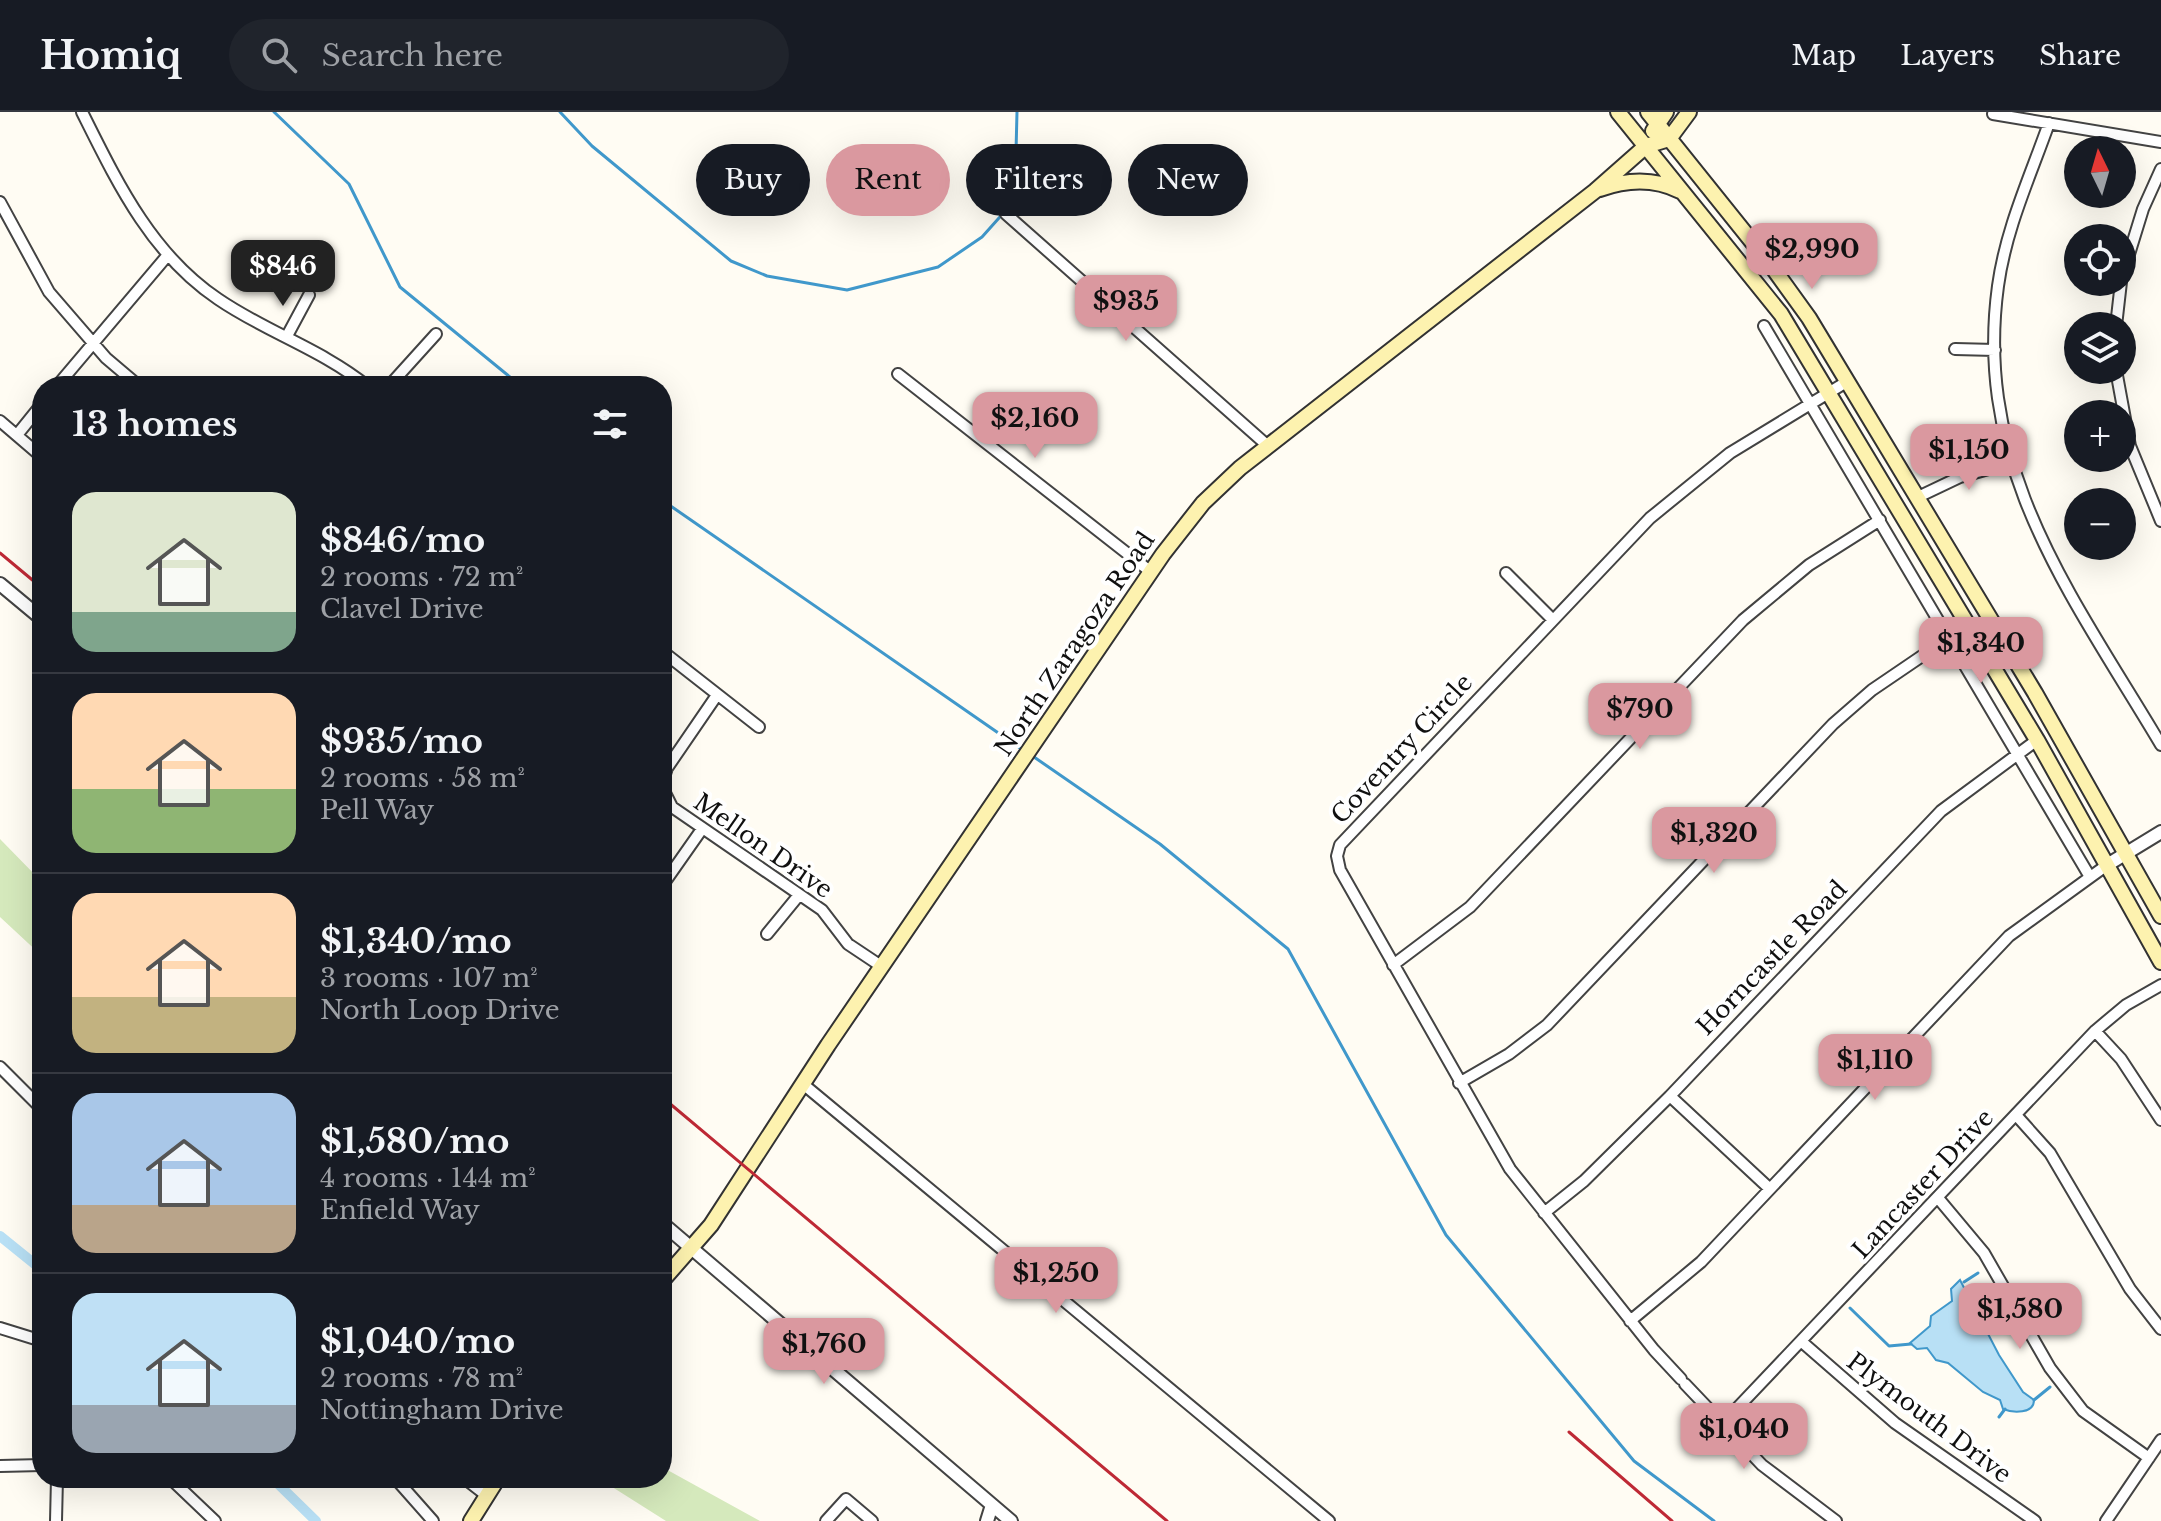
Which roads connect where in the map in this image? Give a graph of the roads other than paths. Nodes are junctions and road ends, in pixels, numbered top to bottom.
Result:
1 (82, 112) edge
2 (1618, 112) edge
3 (1689, 112) edge
4 (1993, 114) edge
5 (1657, 116) edge
6 (2049, 123) junction
7 (1669, 139) junction
8 (2161, 142) edge
9 (1646, 146) junction
10 (2161, 169) edge
11 (1595, 191) junction
12 (1684, 193) junction
13 (0, 202) edge
14 (1008, 216) edge
15 (2136, 233) edge
16 (167, 256) junction
17 (309, 295) dead end
18 (1764, 326) dead end
19 (436, 334) dead end
20 (287, 336) junction
21 (93, 343) junction
22 (1955, 349) dead end
23 (1995, 350) junction
24 (898, 374) dead end
25 (65, 376) edge
26 (128, 376) edge
27 (353, 376) edge
28 (398, 376) edge
29 (1848, 381) junction
30 (2119, 384) edge
31 (1828, 393) junction
32 (1810, 404) junction
33 (32, 416) edge
34 (0, 421) edge
35 (17, 435) junction
36 (1268, 446) junction
37 (32, 448) edge
38 (2010, 463) junction
39 (1918, 497) junction
40 (1880, 520) junction
41 (2161, 521) edge
42 (1151, 572) junction
43 (1506, 573) dead end
44 (0, 584) edge
45 (32, 611) edge
46 (1552, 619) junction
47 (1950, 637) junction
48 (672, 659) edge
49 (717, 695) junction
50 (759, 727) dead end
51 (2037, 740) junction
52 (2161, 745) edge
53 (2019, 754) junction
54 (672, 761) edge
55 (672, 807) edge
56 (702, 829) junction
57 (2161, 832) edge
58 (2125, 853) junction
59 (2107, 865) junction
60 (672, 872) edge
61 (2090, 877) junction
62 (799, 895) junction
63 (2161, 916) edge
64 (767, 934) dead end
65 (2161, 962) edge
66 (1393, 965) junction
67 (881, 966) junction
68 (2161, 985) edge
69 (2095, 1031) junction
70 (0, 1067) edge
71 (1459, 1083) junction
72 (803, 1084) junction
73 (1670, 1096) junction
74 (32, 1099) edge
75 (2016, 1115) junction
76 (2161, 1120) edge
77 (1770, 1189) junction
78 (1938, 1198) junction
79 (1544, 1213) junction
80 (672, 1232) edge
81 (691, 1249) junction
82 (672, 1270) edge
83 (1630, 1321) junction
84 (0, 1328) edge
85 (2161, 1329) edge
86 (32, 1338) edge
87 (1802, 1342) junction
88 (1724, 1422) junction
89 (2161, 1440) edge
90 (2149, 1458) junction
91 (32, 1465) edge
92 (0, 1466) edge
93 (57, 1488) edge
94 (180, 1488) edge
95 (404, 1488) edge
96 (477, 1488) edge
97 (491, 1488) edge
98 (486, 1495) junction
99 (992, 1505) junction
100 (56, 1521) edge
101 (215, 1521) edge
102 (433, 1521) edge
103 (471, 1521) edge
104 (826, 1521) edge
105 (872, 1521) edge
106 (987, 1521) edge
107 (1011, 1521) edge
108 (1329, 1521) edge
109 (1836, 1521) edge
110 (2035, 1521) edge
111 (2106, 1521) edge

1 - 16 street
2 - 9 main road
3 - 7 main road
4 - 6 street
5 - 7 main road
5 - 9 main road, North Zaragoza Road
6 - 8 street
6 - 23 street
7 - 9 main road, North Zaragoza Road
7 - 29 main road
9 - 11 main road, North Zaragoza Road
9 - 12 main road
10 - 15 street
11 - 12 main road
11 - 36 main road, North Zaragoza Road
12 - 31 main road
13 - 21 street
14 - 36 street
16 - 20 street
16 - 21 street
17 - 20 street
18 - 32 street
19 - 28 street
20 - 27 street
21 - 25 street
21 - 26 street
22 - 23 street
23 - 38 street
24 - 42 street
29 - 31 street, Coventry Circle
29 - 39 main road
30 - 41 street
31 - 32 street, Coventry Circle
31 - 51 main road
32 - 40 street
32 - 46 street, Coventry Circle
33 - 35 street
34 - 35 street
35 - 37 street
36 - 42 main road, North Zaragoza Road
38 - 39 street
38 - 52 street
39 - 58 main road
40 - 47 street
40 - 66 street
42 - 67 main road, North Zaragoza Road
43 - 46 street
44 - 45 street
46 - 66 street, Coventry Circle
47 - 53 street
47 - 71 street
48 - 49 street
49 - 50 street
49 - 54 street, Mellon Drive
51 - 53 street, Horncastle Road
51 - 59 main road
53 - 61 street
53 - 73 street, Horncastle Road
55 - 56 street, Mellon Drive
56 - 60 street
56 - 62 street, Mellon Drive
57 - 58 street
58 - 59 street
58 - 63 main road
59 - 61 street
59 - 65 main road
61 - 77 street
62 - 64 street
62 - 67 street, Mellon Drive
66 - 71 street, Coventry Circle
67 - 72 main road, North Zaragoza Road
68 - 69 street, Lancaster Drive
69 - 75 street, Lancaster Drive
69 - 76 street
70 - 74 street
71 - 79 street, Coventry Circle
72 - 81 main road, North Zaragoza Road
72 - 108 street
73 - 77 street
73 - 79 street, Horncastle Road
75 - 78 street, Lancaster Drive
75 - 85 street
77 - 83 street
78 - 87 street, Lancaster Drive
78 - 90 street
79 - 83 street, Coventry Circle
80 - 81 street
81 - 82 main road, North Zaragoza Road
81 - 99 street
83 - 88 street, Coventry Circle
84 - 86 street
87 - 88 street, Lancaster Drive
87 - 110 street, Plymouth Drive
88 - 109 street, Coventry Circle
89 - 90 street
90 - 111 street
91 - 92 street
93 - 100 street
94 - 101 street
95 - 102 street
96 - 98 street
97 - 98 main road
98 - 103 main road
99 - 106 street
99 - 107 street
104 - 105 street

